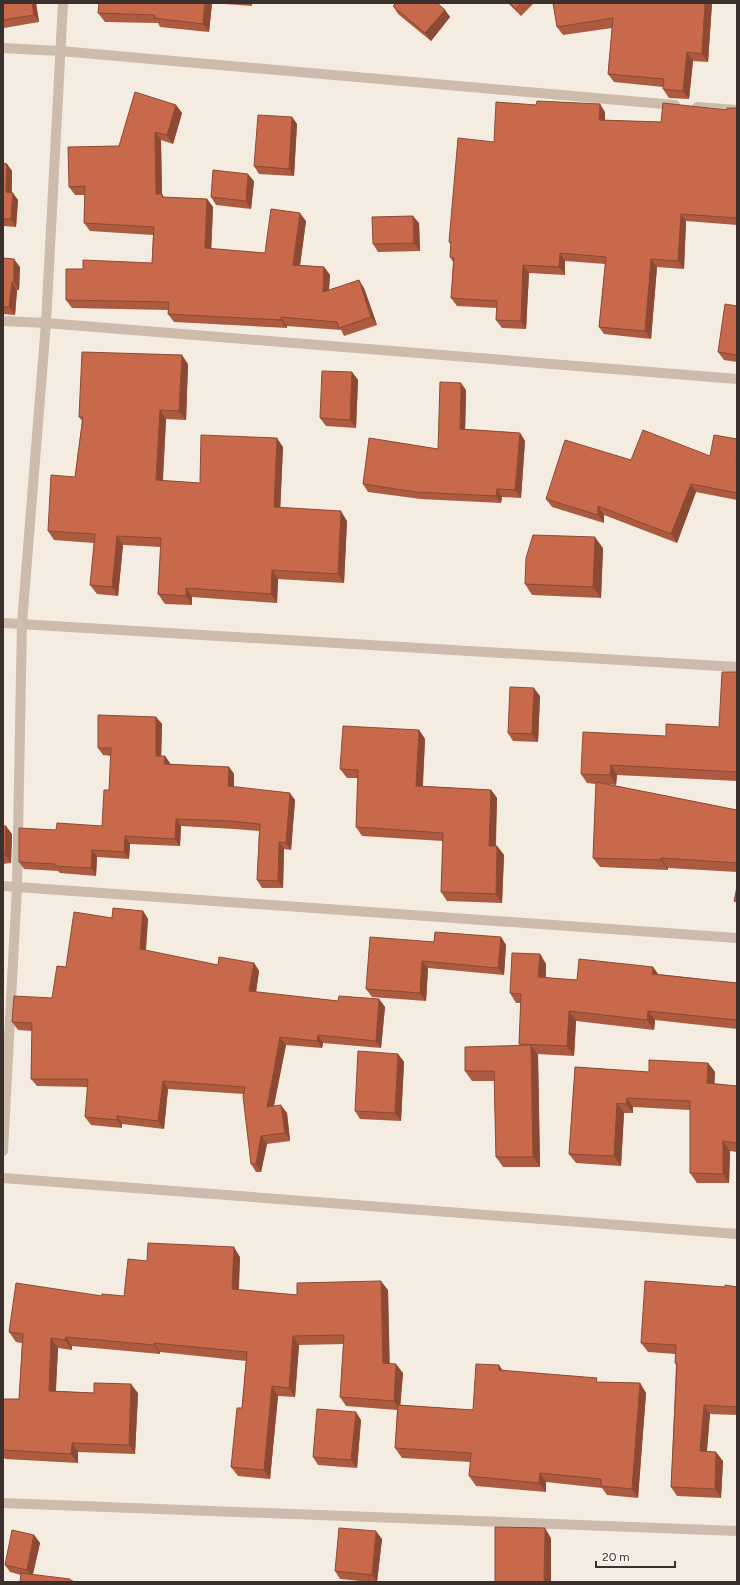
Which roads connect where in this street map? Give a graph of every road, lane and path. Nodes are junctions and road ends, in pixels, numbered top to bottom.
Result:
1 (63, 3) edge
2 (3, 48) edge
3 (60, 51) junction
4 (737, 110) edge
5 (3, 321) edge
6 (46, 323) junction
7 (737, 380) edge
8 (3, 623) edge
9 (22, 624) junction
10 (737, 667) edge
11 (3, 886) edge
12 (17, 887) junction
13 (737, 938) edge
14 (3, 1151) edge
15 (3, 1178) edge
16 (737, 1234) edge
17 (3, 1503) edge
18 (737, 1531) edge

1 - 3 street
2 - 3 street
3 - 4 street
3 - 6 street
5 - 6 street
6 - 7 street
6 - 9 street
8 - 9 street
9 - 10 street
9 - 12 street
11 - 12 street
12 - 13 street
12 - 14 street
15 - 16 street
17 - 18 street

